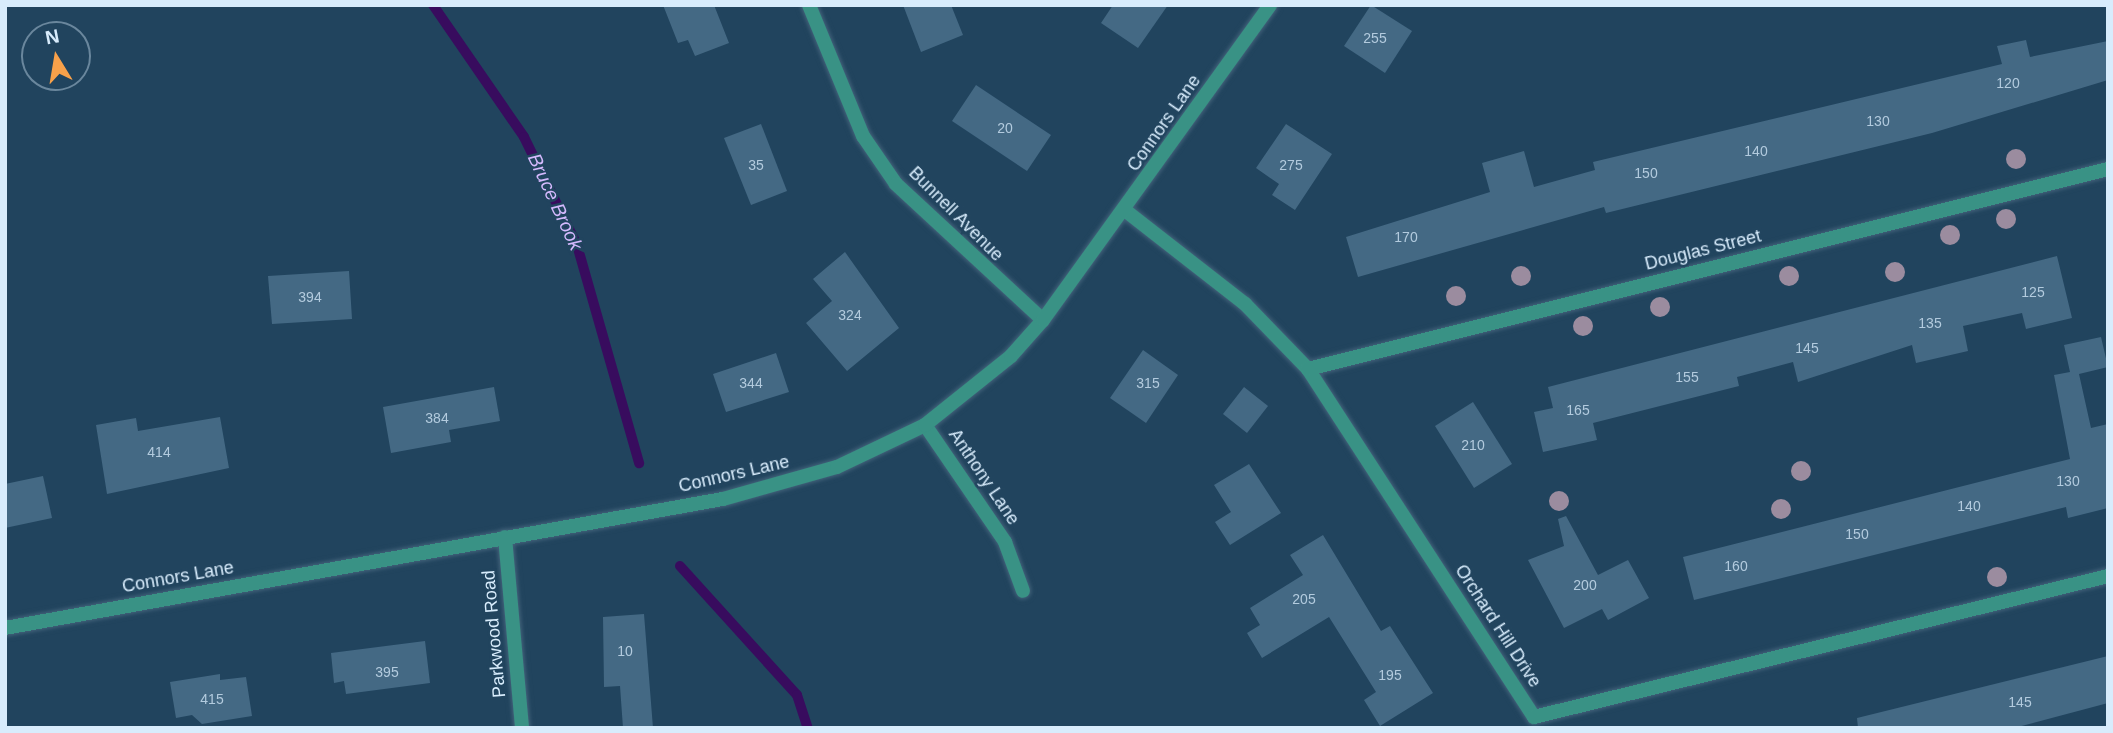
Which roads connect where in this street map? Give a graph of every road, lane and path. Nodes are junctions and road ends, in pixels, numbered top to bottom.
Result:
1 (809, 5) edge
2 (1270, 5) edge
3 (2108, 169) edge
4 (1126, 211) junction
5 (1043, 320) junction
6 (1308, 369) junction
7 (925, 425) junction
8 (505, 537) junction
9 (2108, 576) edge
10 (1023, 591) dead end
11 (5, 628) edge
12 (522, 728) edge

1 - 5 street, Bunnell Avenue
2 - 4 street, Connors Lane
3 - 6 street, Douglas Street
4 - 5 street, Connors Lane
4 - 6 street, Orchard Hill Drive
5 - 7 street, Connors Lane
6 - 9 street, Orchard Hill Drive
7 - 8 street, Connors Lane
7 - 10 street, Anthony Lane
8 - 11 street, Connors Lane
8 - 12 street, Parkwood Road

